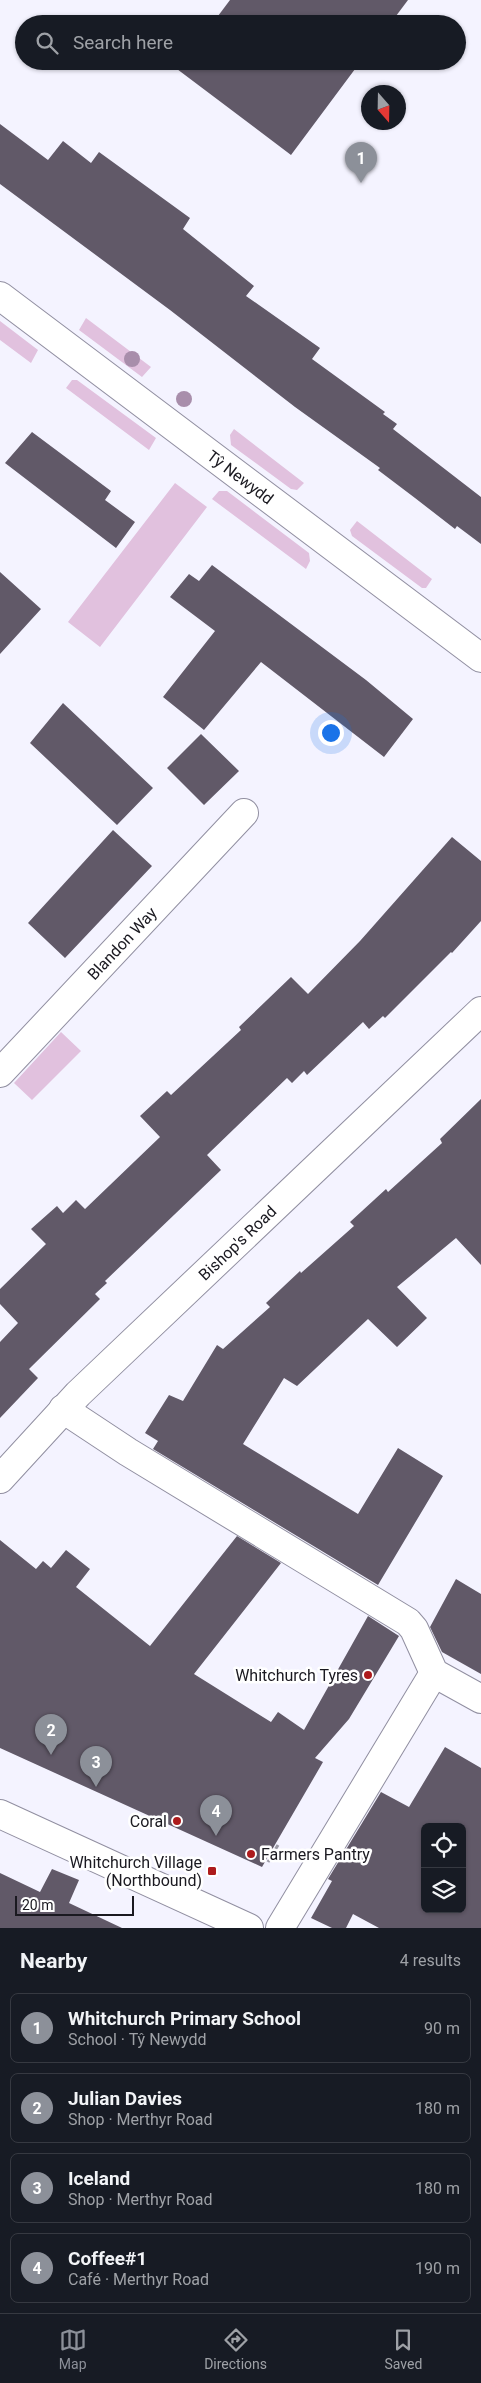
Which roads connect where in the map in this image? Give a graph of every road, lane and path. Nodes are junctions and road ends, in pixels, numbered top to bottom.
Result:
1 (0, 296) edge
2 (481, 658) edge
3 (244, 814) dead end
4 (481, 1011) edge
5 (0, 1073) edge
6 (63, 1409) junction
7 (0, 1479) edge
8 (434, 1673) junction
9 (481, 1699) edge
10 (0, 1814) edge
11 (278, 1845) dead end
12 (268, 1862) dead end
13 (250, 1928) edge
14 (280, 1928) edge

1 - 2 street, Tŷ Newydd
3 - 5 street, Blandon Way
4 - 6 street, Bishop's Road
6 - 7 street, Bishop's Road
6 - 8 street
8 - 9 street
8 - 14 street
10 - 13 street
11 - 12 path

